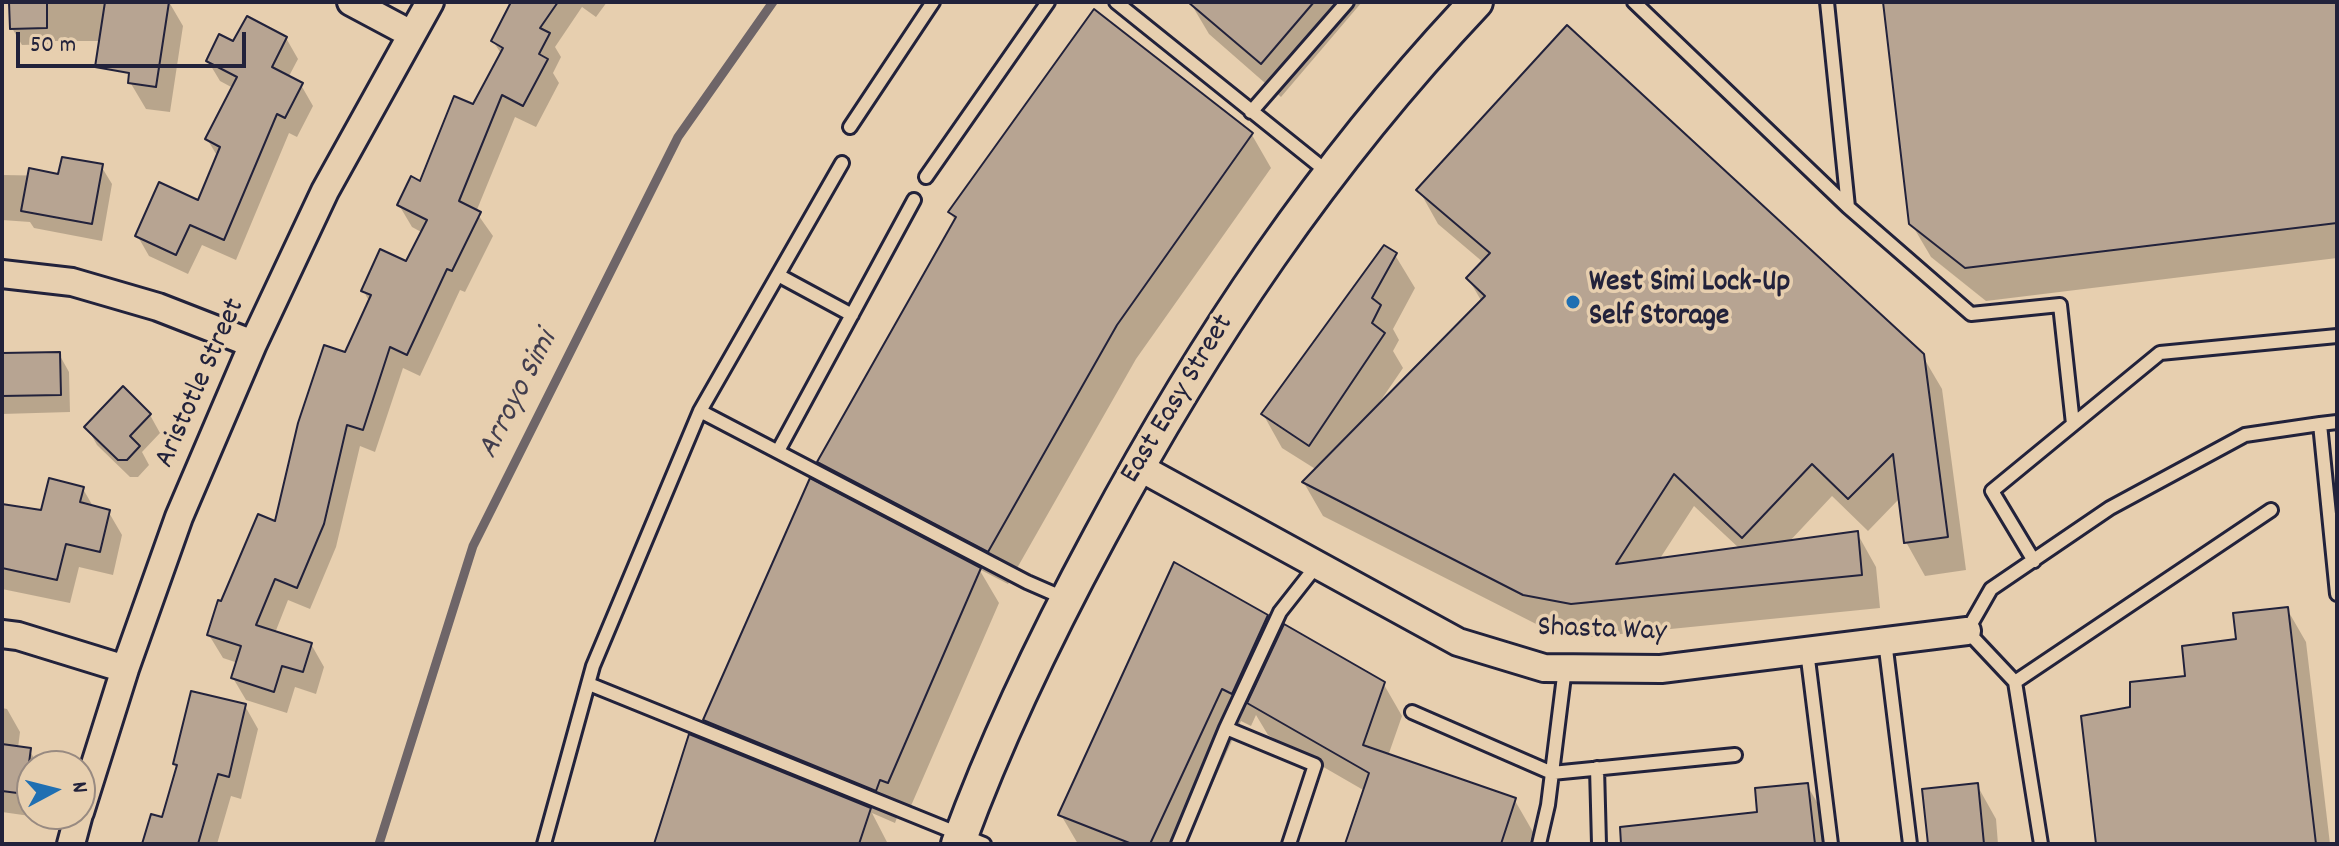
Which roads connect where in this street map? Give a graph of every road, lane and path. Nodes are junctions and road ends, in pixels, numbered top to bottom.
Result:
1 (351, 2) edge
2 (430, 2) edge
3 (933, 2) edge
4 (1048, 2) edge
5 (1117, 2) edge
6 (1347, 2) edge
7 (1476, 2) edge
8 (1634, 2) edge
9 (1827, 2) edge
10 (411, 34) junction
11 (1251, 112) junction
12 (850, 127) dead end
13 (842, 163) dead end
14 (1330, 174) junction
15 (926, 177) dead end
16 (914, 200) dead end
17 (1848, 207) junction
18 (2, 274) edge
19 (778, 275) junction
20 (852, 315) junction
21 (2337, 336) edge
22 (253, 344) junction
23 (700, 411) junction
24 (2337, 422) edge
25 (2073, 424) junction
26 (2320, 424) junction
27 (778, 451) junction
28 (1137, 466) junction
29 (2271, 510) dead end
30 (2034, 561) junction
31 (1317, 565) junction
32 (2337, 594) edge
33 (1066, 599) junction
34 (1967, 631) junction
35 (2, 634) edge
36 (1885, 641) junction
37 (1807, 651) junction
38 (1565, 668) junction
39 (125, 669) junction
40 (2015, 682) junction
41 (589, 684) junction
42 (1412, 712) dead end
43 (1226, 728) junction
44 (1735, 755) dead end
45 (96, 762) edge
46 (1597, 768) junction
47 (1552, 773) junction
48 (968, 841) edge
49 (544, 844) edge
50 (1178, 844) edge
51 (1289, 844) edge
52 (1539, 844) edge
53 (1599, 844) edge
54 (1831, 844) edge
55 (1910, 844) edge
56 (2041, 844) edge

1 - 10 street
2 - 10 street, Aristotle Street
3 - 12 lane
4 - 15 lane
5 - 11 lane
6 - 11 lane
7 - 14 street, East Easy Street
8 - 17 lane
9 - 17 lane
10 - 22 street, Aristotle Street
11 - 14 lane
13 - 19 lane
14 - 28 street, East Easy Street
16 - 20 lane
17 - 25 lane
18 - 22 street
19 - 20 lane
19 - 23 lane
20 - 27 lane
21 - 25 lane
22 - 39 street, Aristotle Street
23 - 27 lane
23 - 41 lane
24 - 26 lane
25 - 30 lane
26 - 30 lane
26 - 32 lane
27 - 33 lane
28 - 31 street, Shasta Way
28 - 33 street, East Easy Street
29 - 40 lane
30 - 34 lane
31 - 38 street, Shasta Way
31 - 43 lane
33 - 48 street, East Easy Street
34 - 36 street, Shasta Way
34 - 40 lane
35 - 39 street
36 - 37 street, Shasta Way
36 - 55 lane
37 - 38 street, Shasta Way
37 - 54 lane
38 - 47 lane
39 - 45 street, Aristotle Street
40 - 56 lane
41 - 48 lane
41 - 49 lane
42 - 47 lane
43 - 50 lane
43 - 51 lane
44 - 46 lane
46 - 47 lane
46 - 53 lane
47 - 52 lane

